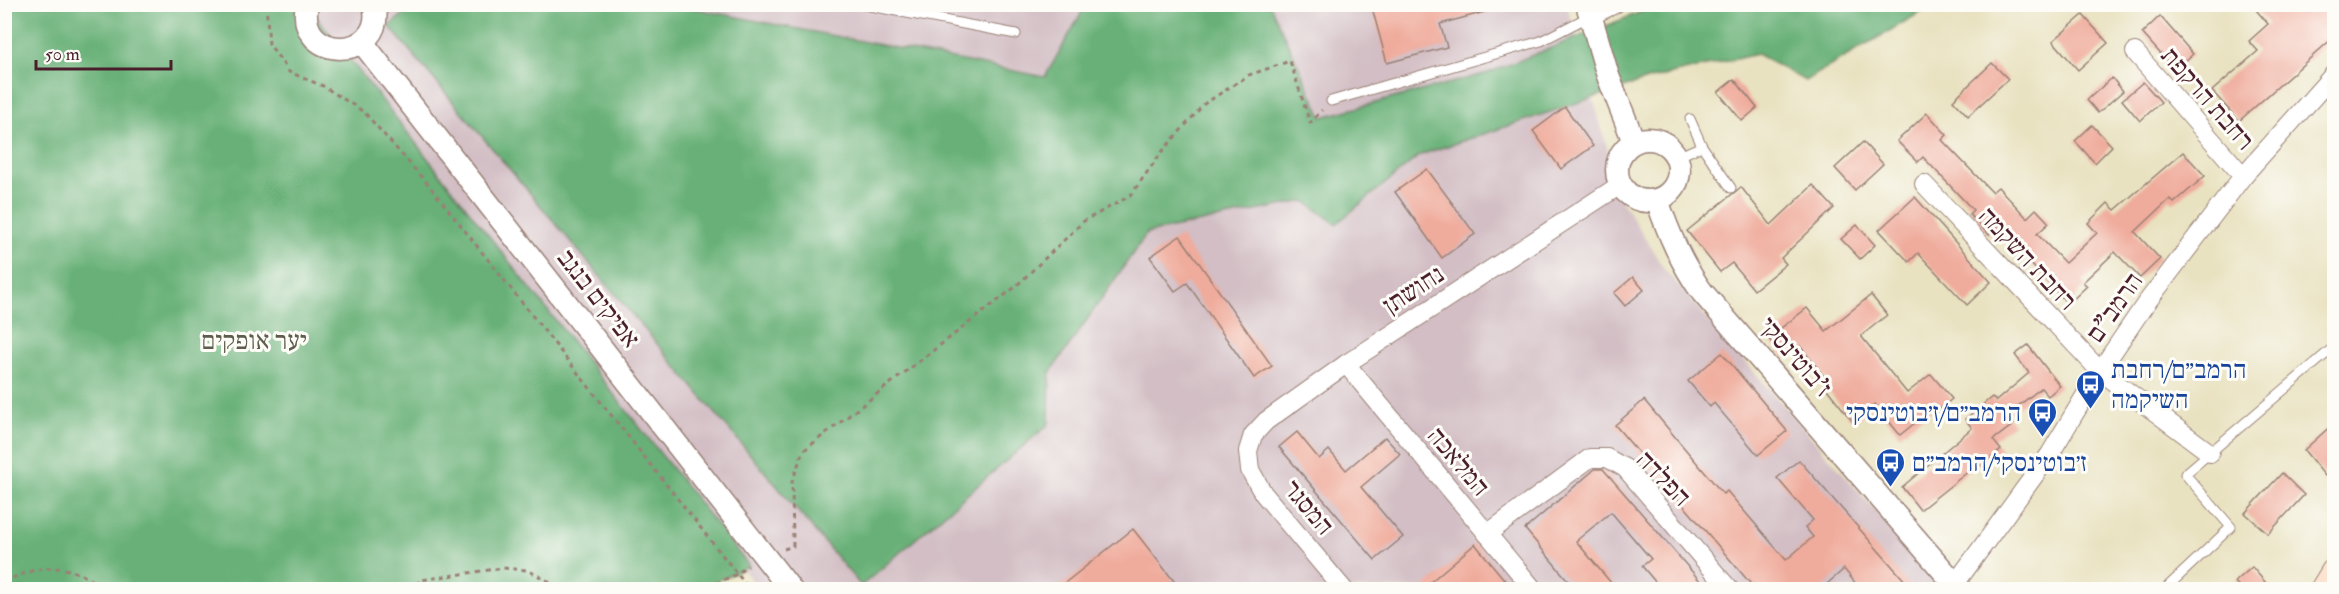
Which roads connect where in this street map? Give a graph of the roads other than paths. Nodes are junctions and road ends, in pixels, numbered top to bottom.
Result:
1 (307, 4) edge
2 (374, 4) edge
3 (860, 4) edge
4 (1615, 4) edge
5 (1588, 10) edge
6 (1016, 34) dead end
7 (362, 42) junction
8 (2135, 52) dead end
9 (2334, 74) edge
10 (1331, 101) road end
11 (1690, 119) dead end
12 (1634, 142) junction
13 (1702, 146) junction
14 (1677, 157) junction
15 (2243, 176) junction
16 (1924, 184) dead end
17 (1620, 185) junction
18 (1731, 188) dead end
19 (1657, 200) junction
20 (2334, 347) edge
21 (1346, 364) junction
22 (2100, 371) junction
23 (1248, 451) joint
24 (2210, 453) junction
25 (1487, 534) junction
26 (2334, 572) edge
27 (1958, 587) edge
28 (791, 590) edge
29 (1344, 590) edge
30 (1534, 590) edge
31 (1730, 590) edge
32 (2164, 590) edge
33 (2323, 590) edge

1 - 7 street
2 - 7 street
3 - 6 lane
4 - 5 street
5 - 10 lane
5 - 12 street
7 - 28 street, אפיקים בנגב
8 - 15 street, רחבת הרקפת
9 - 15 street, הרמב"ם
11 - 13 lane
12 - 14 street
12 - 17 street
13 - 14 lane
13 - 18 lane
14 - 19 street
15 - 22 street, הרמב"ם
16 - 22 street, רחבת השקמה
17 - 19 street
17 - 21 street, נחושתן
19 - 27 street, ז'בוטינסקי
20 - 24 lane
21 - 23 street, נחושתן
21 - 25 street, המלאכה
22 - 24 street, רחבת השקמה
22 - 27 street, הרמב"ם
23 - 29 street, המסגר
24 - 32 lane
25 - 30 street, המלאכה
25 - 31 street, הפלדה
26 - 33 main road

